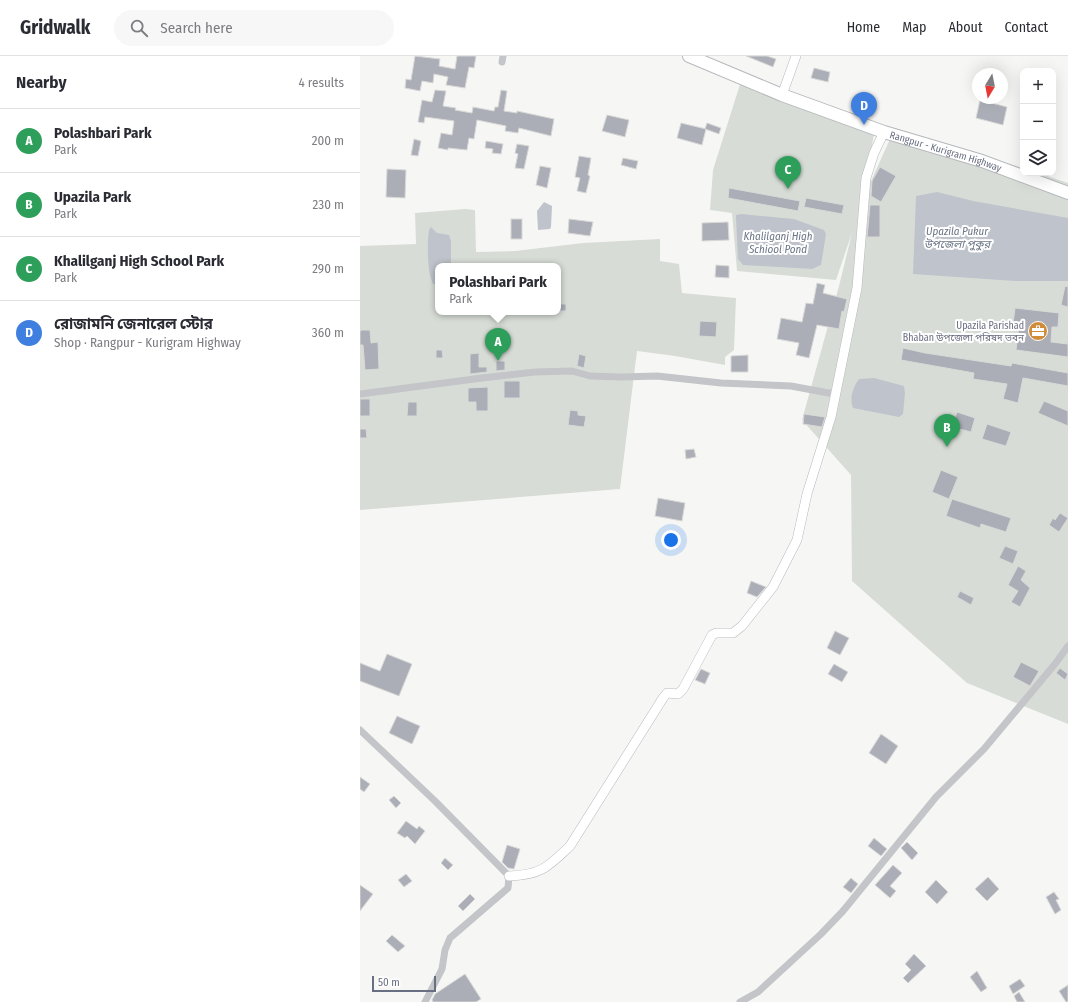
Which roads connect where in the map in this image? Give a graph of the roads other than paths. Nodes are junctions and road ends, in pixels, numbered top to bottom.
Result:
1 (689, 56) edge
2 (796, 56) edge
3 (782, 95) junction
4 (884, 132) junction
5 (1068, 192) edge
6 (360, 394) edge
7 (834, 394) junction
8 (1068, 646) edge
9 (360, 730) edge
10 (509, 876) junction
11 (425, 1002) edge
12 (740, 1002) edge

1 - 3 highway, Rangpur - Kurigram Highway
2 - 3 street
3 - 4 highway, Rangpur - Kurigram Highway
4 - 5 highway, Rangpur - Kurigram Highway
4 - 7 street
6 - 7 street
7 - 10 street
8 - 12 street
9 - 10 street
10 - 11 street

